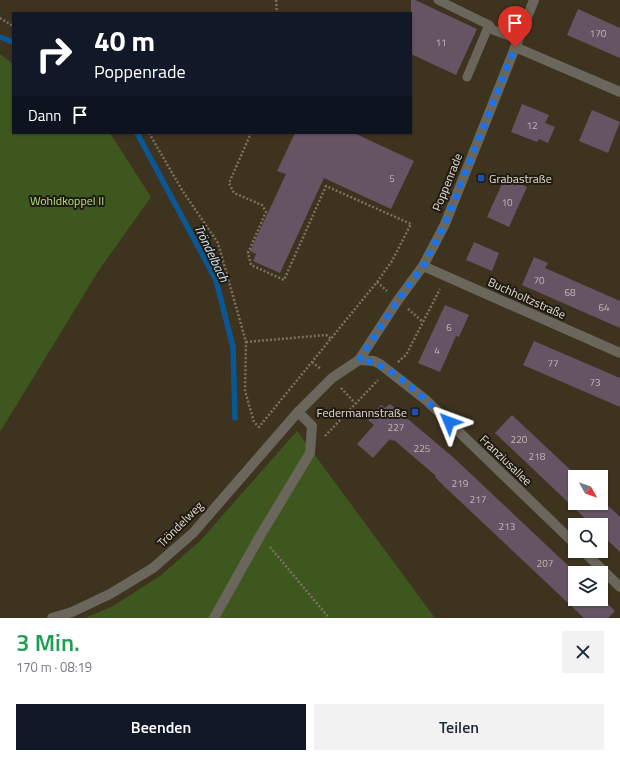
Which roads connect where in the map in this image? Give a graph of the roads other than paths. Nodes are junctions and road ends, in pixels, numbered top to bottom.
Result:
1 (438, 0) edge
2 (534, 0) edge
3 (489, 25) junction
4 (516, 43) junction
5 (467, 77) dead end
6 (620, 92) edge
7 (423, 266) junction
8 (620, 353) edge
9 (359, 360) junction
10 (298, 412) junction
11 (568, 537) edge
12 (590, 558) edge
13 (620, 587) edge
14 (52, 618) edge
15 (214, 618) edge

1 - 3 lane
2 - 4 street, Poppenrade
3 - 4 lane
3 - 5 lane
4 - 6 street
4 - 7 street, Poppenrade
7 - 8 street, Buchholtzstraße
7 - 9 street, Poppenrade
9 - 10 street, Tröndelweg
9 - 11 street, Franziusallee
10 - 14 street, Tröndelweg
10 - 15 street
12 - 13 street

